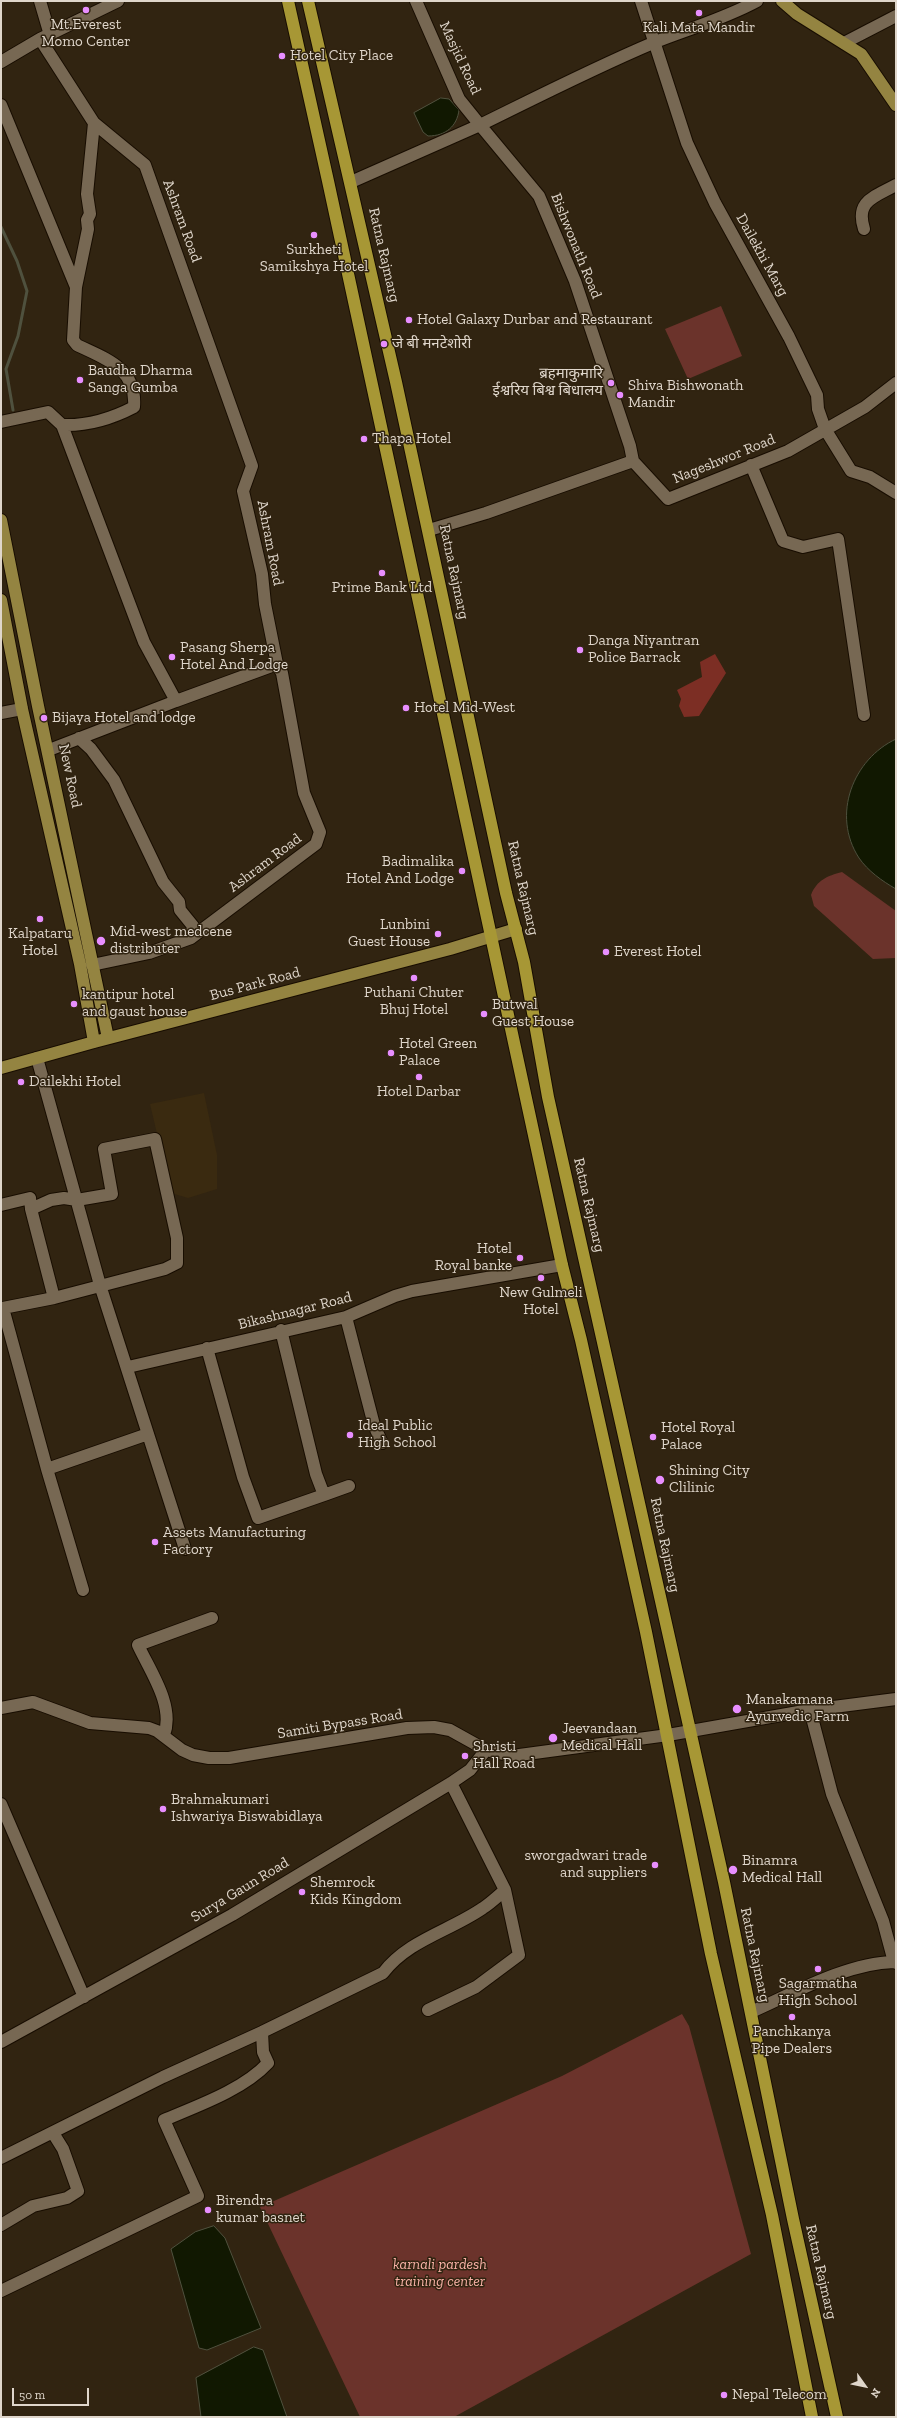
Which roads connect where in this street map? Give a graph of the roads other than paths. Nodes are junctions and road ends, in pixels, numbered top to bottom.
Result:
1 (40, 1) edge
2 (118, 1) edge
3 (288, 1) edge
4 (308, 1) edge
5 (416, 1) edge
6 (641, 1) edge
7 (757, 1) edge
8 (782, 1) edge
9 (896, 16) edge
10 (45, 37) junction
11 (654, 43) junction
12 (844, 43) junction
13 (1, 62) edge
14 (1, 105) edge
15 (896, 105) edge
16 (94, 124) junction
17 (480, 126) junction
18 (351, 182) junction
19 (896, 185) edge
20 (864, 229) dead end
21 (76, 287) junction
22 (896, 383) edge
23 (1, 422) edge
24 (62, 425) junction
25 (825, 429) junction
26 (633, 461) junction
27 (751, 465) junction
28 (896, 493) edge
29 (1, 520) edge
30 (429, 530) junction
31 (1, 600) edge
32 (277, 664) junction
33 (176, 702) junction
34 (22, 709) junction
35 (1, 713) edge
36 (864, 715) dead end
37 (79, 738) junction
38 (49, 750) junction
39 (516, 929) junction
40 (491, 937) junction
41 (191, 938) junction
42 (92, 965) junction
43 (108, 1038) junction
44 (94, 1042) junction
45 (37, 1058) junction
46 (1, 1068) edge
47 (77, 1200) junction
48 (1, 1205) edge
49 (31, 1209) junction
50 (562, 1265) junction
51 (100, 1285) junction
52 (54, 1298) junction
53 (2, 1308) edge
54 (346, 1317) junction
55 (281, 1330) junction
56 (602, 1333) junction
57 (581, 1340) junction
58 (207, 1348) junction
59 (128, 1367) junction
60 (148, 1434) junction
61 (382, 1443) dead end
62 (47, 1469) junction
63 (349, 1486) dead end
64 (324, 1495) junction
65 (185, 1550) dead end
66 (83, 1590) dead end
67 (212, 1618) dead end
68 (896, 1699) edge
69 (1, 1708) edge
70 (810, 1710) junction
71 (690, 1732) junction
72 (164, 1735) junction
73 (668, 1735) junction
74 (486, 1750) junction
75 (451, 1783) junction
76 (1, 1804) edge
77 (505, 1890) junction
78 (895, 1962) edge
79 (84, 1997) junction
80 (428, 2010) dead end
81 (750, 2012) junction
82 (262, 2032) junction
83 (1, 2042) edge
84 (52, 2133) junction
85 (1, 2158) edge
86 (1, 2225) edge
87 (1, 2291) edge
88 (812, 2417) edge
89 (837, 2417) edge

1 - 10 street, Ashram Road
2 - 10 street
3 - 40 highway
4 - 18 highway, Ratna Rajmarg
5 - 17 street, Masjid Road
6 - 11 street, Dailekhi Marg
7 - 11 street
8 - 12 main road
9 - 12 street
10 - 13 street
10 - 16 street, Ashram Road
11 - 17 street
11 - 25 street, Dailekhi Marg
12 - 15 main road
14 - 21 street
16 - 21 street
16 - 32 street, Ashram Road
17 - 18 street
17 - 26 street, Bishwonath Road
18 - 30 highway, Ratna Rajmarg
19 - 20 street
21 - 24 street
22 - 25 street, Nageshwor Road
23 - 24 street
24 - 33 street
25 - 27 street, Nageshwor Road
25 - 28 street, Dailekhi Marg
26 - 27 street, Nageshwor Road
26 - 30 street
27 - 36 street
29 - 38 main road, New Road
30 - 39 highway, Ratna Rajmarg
31 - 34 main road
32 - 33 street
32 - 41 street, Ashram Road
33 - 37 street
34 - 35 street
34 - 44 main road
37 - 38 street
37 - 41 street
38 - 42 main road, New Road
39 - 40 main road, Bus Park Road
39 - 56 highway, Ratna Rajmarg
40 - 43 main road, Bus Park Road
40 - 50 highway
41 - 42 street, Ashram Road
42 - 43 main road, New Road
43 - 44 main road, Bus Park Road
44 - 45 main road, Bus Park Road
45 - 46 main road, Bus Park Road
45 - 47 street
47 - 49 street
47 - 51 street
47 - 51 street
48 - 49 street
49 - 52 street
50 - 54 street, Bikashnagar Road
50 - 57 highway
51 - 52 street
51 - 59 street
52 - 53 street
53 - 62 street
54 - 55 street, Bikashnagar Road
54 - 61 street
55 - 58 street, Bikashnagar Road
55 - 64 street
56 - 57 highway
56 - 71 highway, Ratna Rajmarg
57 - 73 highway
58 - 59 street, Bikashnagar Road
58 - 64 street
59 - 60 street
60 - 62 street
60 - 65 street
62 - 66 street
63 - 64 street
67 - 72 street
68 - 70 street, Samiti Bypass Road
69 - 72 street, Samiti Bypass Road
70 - 71 street, Samiti Bypass Road
70 - 78 street
71 - 73 street, Samiti Bypass Road
71 - 81 highway, Ratna Rajmarg
72 - 74 street, Samiti Bypass Road
73 - 74 street, Samiti Bypass Road
73 - 88 highway
74 - 75 street, Surya Gaun Road
75 - 77 street
75 - 79 street, Surya Gaun Road
76 - 79 street
77 - 80 street
77 - 82 street
78 - 81 street
79 - 83 street, Surya Gaun Road
81 - 89 highway, Ratna Rajmarg
82 - 84 street
82 - 87 street
84 - 85 street
84 - 86 street

